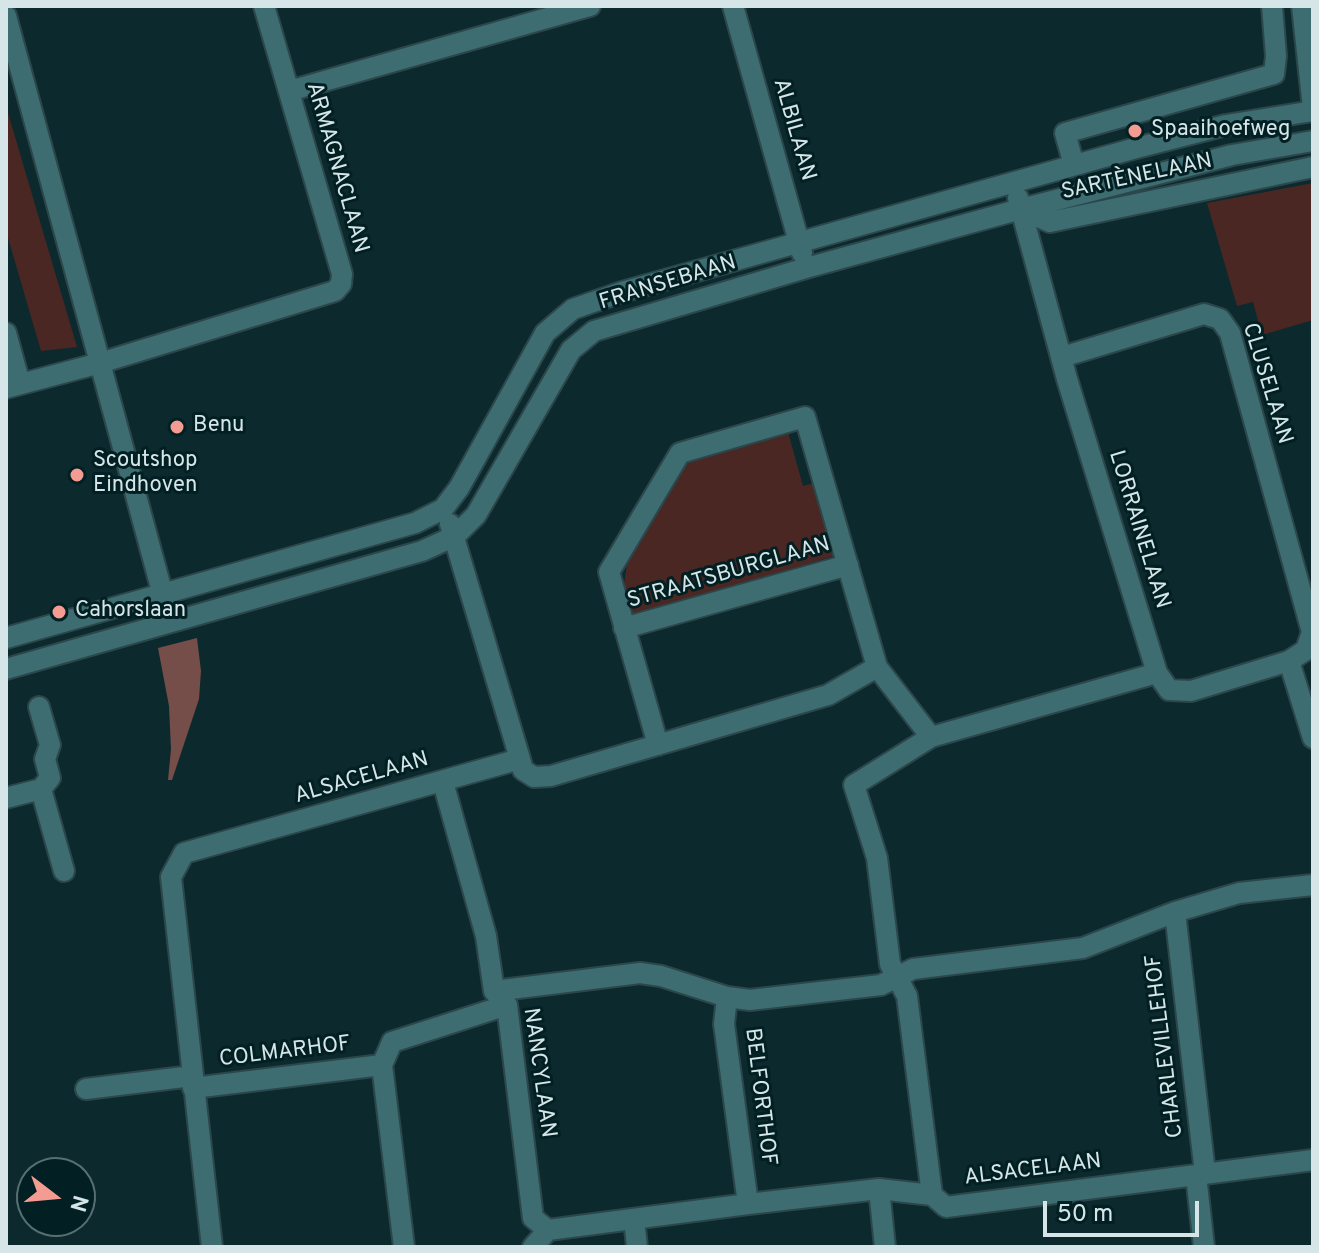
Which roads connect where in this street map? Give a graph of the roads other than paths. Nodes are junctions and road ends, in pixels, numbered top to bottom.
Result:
1 (264, 6) edge
2 (590, 6) edge
3 (733, 6) edge
4 (1272, 6) edge
5 (1302, 6) edge
6 (556, 11) edge
7 (6, 16) edge
8 (289, 91) junction
9 (1313, 110) edge
10 (1313, 141) edge
11 (1074, 165) junction
12 (1313, 167) edge
13 (1014, 182) junction
14 (1021, 209) junction
15 (799, 243) junction
16 (806, 268) junction
17 (6, 333) edge
18 (1062, 357) junction
19 (100, 363) junction
20 (13, 386) edge
21 (443, 509) junction
22 (455, 536) junction
23 (848, 565) junction
24 (163, 593) junction
25 (170, 621) junction
26 (624, 628) junction
27 (6, 638) edge
28 (1289, 661) junction
29 (877, 667) junction
30 (6, 669) edge
31 (1157, 673) junction
32 (39, 707) dead end
33 (931, 737) junction
34 (1313, 738) edge
35 (658, 745) junction
36 (520, 759) junction
37 (443, 782) junction
38 (41, 789) junction
39 (6, 798) edge
40 (64, 871) dead end
41 (1313, 885) edge
42 (1175, 912) junction
43 (897, 979) junction
44 (727, 997) junction
45 (500, 998) junction
46 (382, 1065) junction
47 (193, 1082) junction
48 (86, 1089) dead end
49 (1313, 1160) edge
50 (1201, 1174) junction
51 (879, 1189) junction
52 (932, 1195) junction
53 (748, 1204) junction
54 (634, 1219) junction
55 (548, 1230) junction
56 (212, 1247) edge
57 (404, 1247) edge
58 (533, 1247) edge
59 (637, 1247) edge
60 (885, 1247) edge
61 (1204, 1247) edge

1 - 8 street, ARMAGNACLAAN
2 - 6 street
3 - 15 street, ALBILAAN
4 - 11 street
5 - 9 street
6 - 8 street
7 - 19 street
8 - 19 street, ARMAGNACLAAN
9 - 11 street, FRANSEBAAN
10 - 14 street, FRANSEBAAN
11 - 13 street, FRANSEBAAN
12 - 14 street, SARTÈNELAAN
13 - 14 street, LORRAINELAAN
13 - 15 street, FRANSEBAAN
14 - 16 street, FRANSEBAAN
14 - 18 street, LORRAINELAAN
15 - 16 street, ALBILAAN
15 - 21 street, FRANSEBAAN
16 - 22 street, FRANSEBAAN
17 - 20 street
18 - 28 street, CLUSELAAN
18 - 31 street, LORRAINELAAN
19 - 20 street
19 - 24 street
21 - 22 street
21 - 24 street
22 - 25 street, FRANSEBAAN
22 - 36 street
23 - 26 street, STRAATSBURGLAAN
23 - 26 street, STRAATSBURGLAAN
23 - 29 street, STRAATSBURGLAAN
24 - 25 street
24 - 27 street
25 - 30 street, FRANSEBAAN
26 - 35 street, STRAATSBURGLAAN
28 - 31 street
28 - 34 street
29 - 33 street, STRAATSBURGLAAN
29 - 35 street
31 - 33 street
32 - 38 street
33 - 43 street
35 - 36 street
36 - 37 street, ALSACELAAN
37 - 45 street, NANCYLAAN
37 - 47 street, ALSACELAAN
38 - 39 street
38 - 40 street
41 - 42 street, CHARLEVILLEHOF
42 - 43 street, CHARLEVILLEHOF
42 - 50 street, CHARLEVILLEHOF
43 - 44 street, BELFORTHOF
43 - 52 street
44 - 45 street, BELFORTHOF
44 - 53 street, BELFORTHOF
45 - 46 street, COLMARHOF
45 - 55 street, NANCYLAAN
46 - 47 street, COLMARHOF
46 - 57 street, COLMARHOF
47 - 48 street
47 - 56 street, ALSACELAAN
49 - 50 street, ALSACELAAN
50 - 52 street, ALSACELAAN
50 - 61 street, CHARLEVILLEHOF
51 - 52 street, ALSACELAAN
51 - 53 street, ALSACELAAN
51 - 60 street
53 - 54 street, ALSACELAAN
54 - 55 street, ALSACELAAN
54 - 59 street
55 - 58 street

